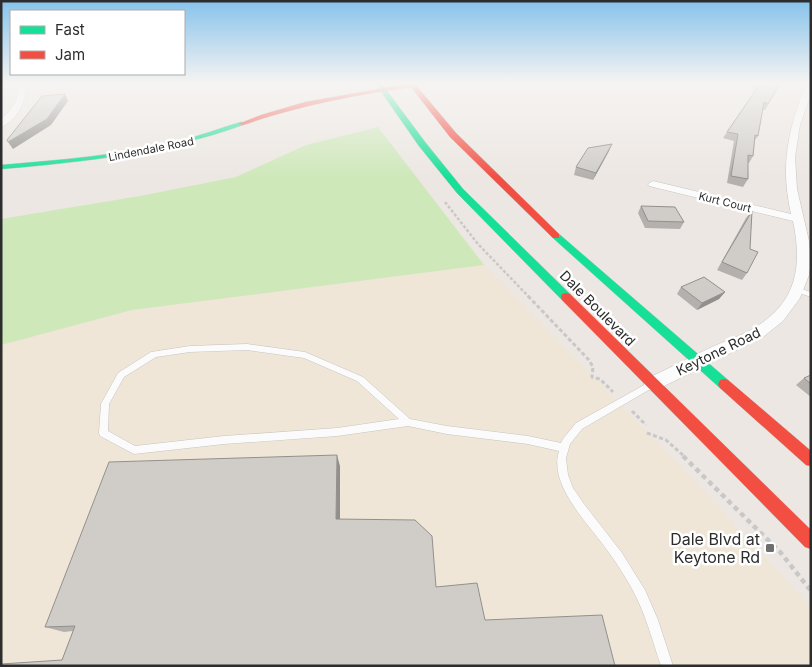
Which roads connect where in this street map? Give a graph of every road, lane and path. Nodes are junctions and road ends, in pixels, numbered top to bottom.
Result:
1 (269, 115) edge
2 (400, 115) edge
3 (439, 115) edge
4 (802, 115) edge
5 (1, 168) edge
6 (653, 184) dead end
7 (797, 219) junction
8 (798, 290) junction
9 (811, 295) edge
10 (698, 361) junction
11 (592, 377) dead end
12 (600, 379) dead end
13 (652, 384) junction
14 (408, 422) junction
15 (647, 433) dead end
16 (563, 448) junction
17 (811, 460) edge
18 (811, 541) edge
19 (811, 591) edge
20 (667, 666) edge

1 - 5 main road, Lindendale Road
2 - 13 main road, Dale Boulevard
3 - 10 main road, Dale Boulevard
4 - 7 street, Keytone Road
6 - 7 street, Kurt Court
7 - 8 street, Keytone Road
8 - 9 lane
8 - 10 street, Keytone Road
10 - 13 street, Keytone Road
10 - 17 main road, Dale Boulevard
11 - 12 path
13 - 16 lane
13 - 18 main road, Dale Boulevard
14 - 14 lane
14 - 16 lane
15 - 19 path
16 - 20 lane

